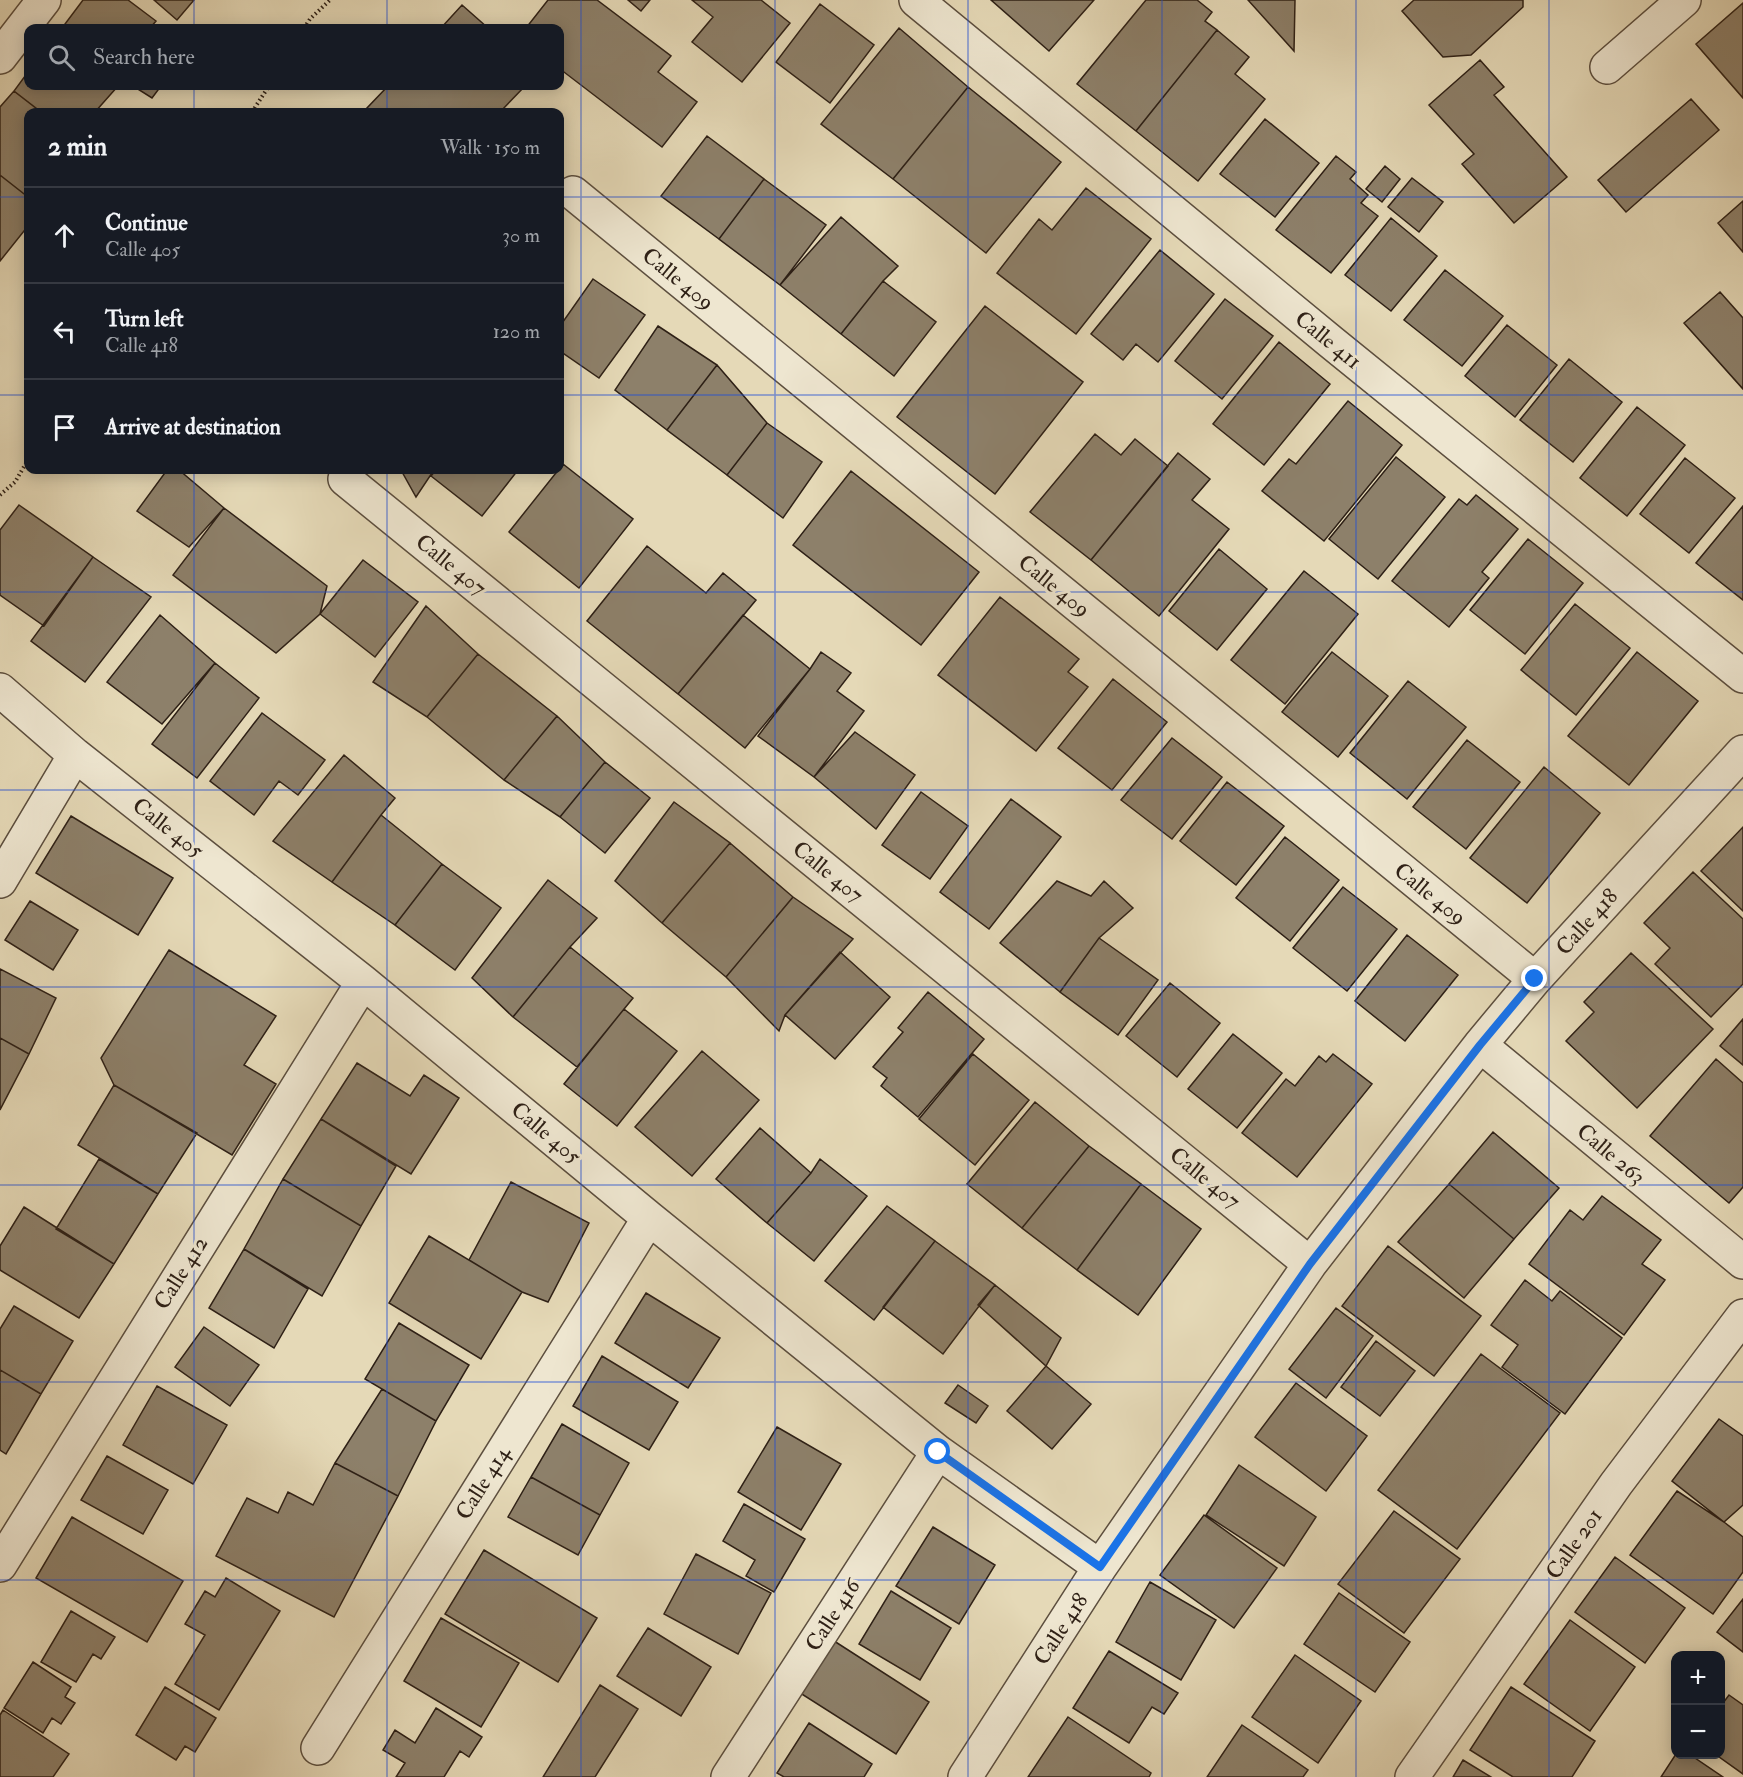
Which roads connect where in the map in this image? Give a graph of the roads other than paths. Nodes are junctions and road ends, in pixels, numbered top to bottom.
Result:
1 (44, 0) edge
2 (916, 0) edge
3 (1684, 0) edge
4 (25, 24) edge
5 (24, 26) edge
6 (0, 57) edge
7 (1607, 67) dead end
8 (573, 193) dead end
9 (345, 479) dead end
10 (1743, 676) edge
11 (0, 690) edge
12 (1743, 752) edge
13 (75, 755) junction
14 (0, 881) edge
15 (1535, 979) junction
16 (363, 982) junction
17 (1480, 1045) junction
18 (649, 1218) junction
19 (1743, 1262) edge
20 (1310, 1264) junction
21 (1743, 1316) edge
22 (938, 1452) junction
23 (0, 1564) edge
24 (1100, 1567) junction
25 (318, 1748) dead end
26 (728, 1777) edge
27 (965, 1777) edge
28 (1412, 1777) edge

1 - 4 street
2 - 10 street, Calle 411
3 - 7 street
5 - 6 street
8 - 15 street, Calle 409
9 - 20 street, Calle 407
11 - 13 street, Calle 405
12 - 15 street, Calle 418
13 - 14 street
13 - 16 street, Calle 405
15 - 17 street, Calle 418
16 - 18 street, Calle 405
16 - 23 street, Calle 412
17 - 19 street, Calle 263
17 - 20 street, Calle 418
18 - 22 street, Calle 405
18 - 25 street, Calle 414
20 - 24 street, Calle 418
21 - 28 street, Calle 201
22 - 24 street, Calle 405
22 - 26 street, Calle 416
24 - 27 street, Calle 418

